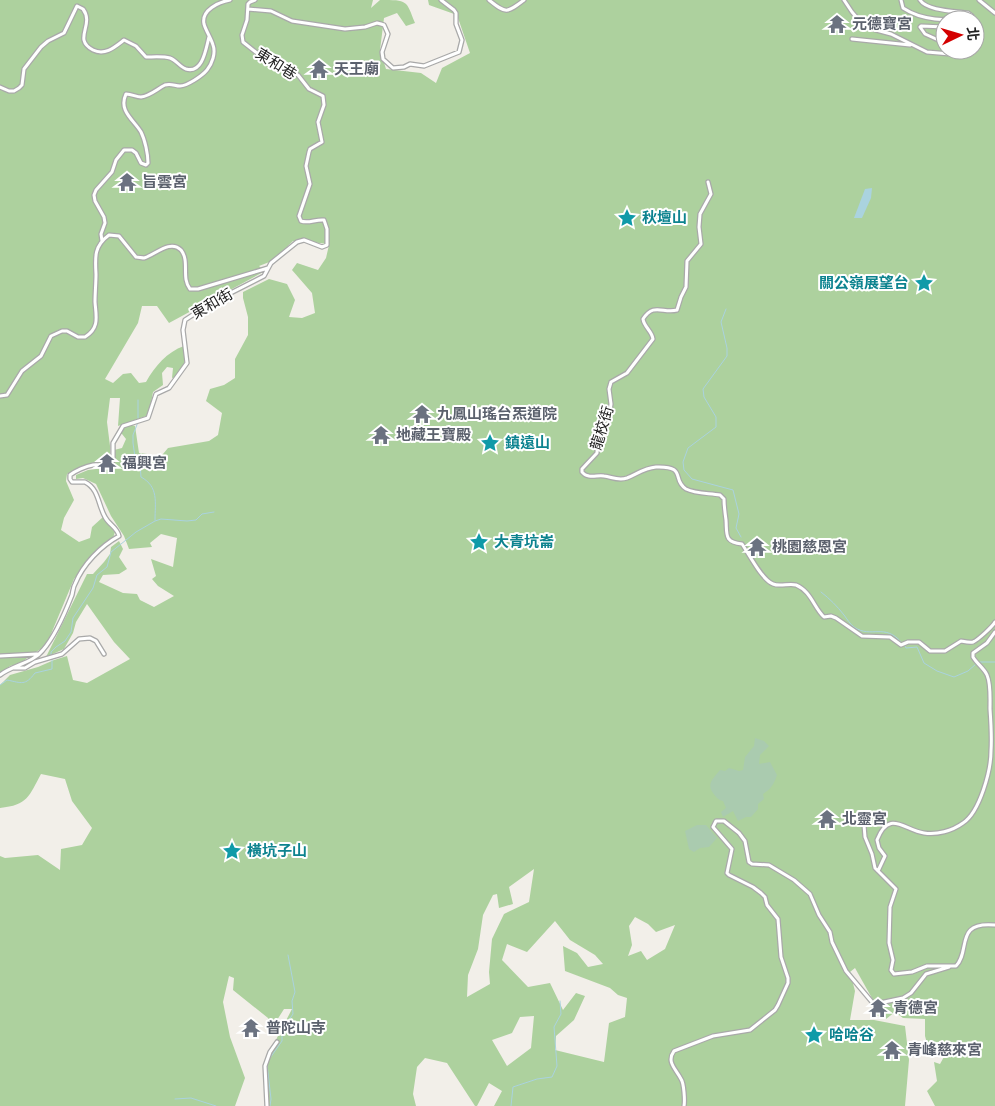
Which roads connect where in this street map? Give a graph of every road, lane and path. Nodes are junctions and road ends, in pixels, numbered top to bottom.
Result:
1 (230, 0) edge
2 (255, 0) edge
3 (441, 0) edge
4 (489, 0) edge
5 (524, 0) edge
6 (844, 0) edge
7 (901, 0) edge
8 (920, 0) edge
9 (979, 0) edge
10 (248, 1) edge
11 (248, 9) junction
12 (943, 10) edge
13 (995, 13) edge
14 (935, 20) edge
15 (935, 27) edge
16 (209, 37) junction
17 (935, 38) edge
18 (852, 39) dead end
19 (913, 45) junction
20 (935, 53) edge
21 (0, 87) edge
22 (708, 182) dead end
23 (102, 241) junction
24 (268, 268) junction
25 (0, 396) edge
26 (995, 622) edge
27 (995, 632) edge
28 (40, 653) junction
29 (104, 654) dead end
30 (0, 656) edge
31 (12, 668) junction
32 (0, 675) edge
33 (864, 825) dead end
34 (878, 871) junction
35 (995, 926) edge
36 (949, 967) junction
37 (277, 1042) dead end
38 (267, 1106) edge
39 (684, 1106) edge

1 - 16 street
2 - 10 street
3 - 11 street
4 - 5 street
6 - 19 street
7 - 14 street
8 - 12 street
9 - 13 street
10 - 11 street
11 - 24 street, 東和巷
15 - 17 street
16 - 21 street
16 - 23 street
18 - 19 street
19 - 20 street
22 - 26 street, 龍校街
23 - 24 street, 東和街
23 - 25 street
24 - 28 street, 東和街
27 - 34 street
28 - 30 street
28 - 31 street, 東和街
29 - 31 street
31 - 32 street, 東和街
33 - 34 street
34 - 36 street
35 - 36 street
36 - 39 street
37 - 38 street

